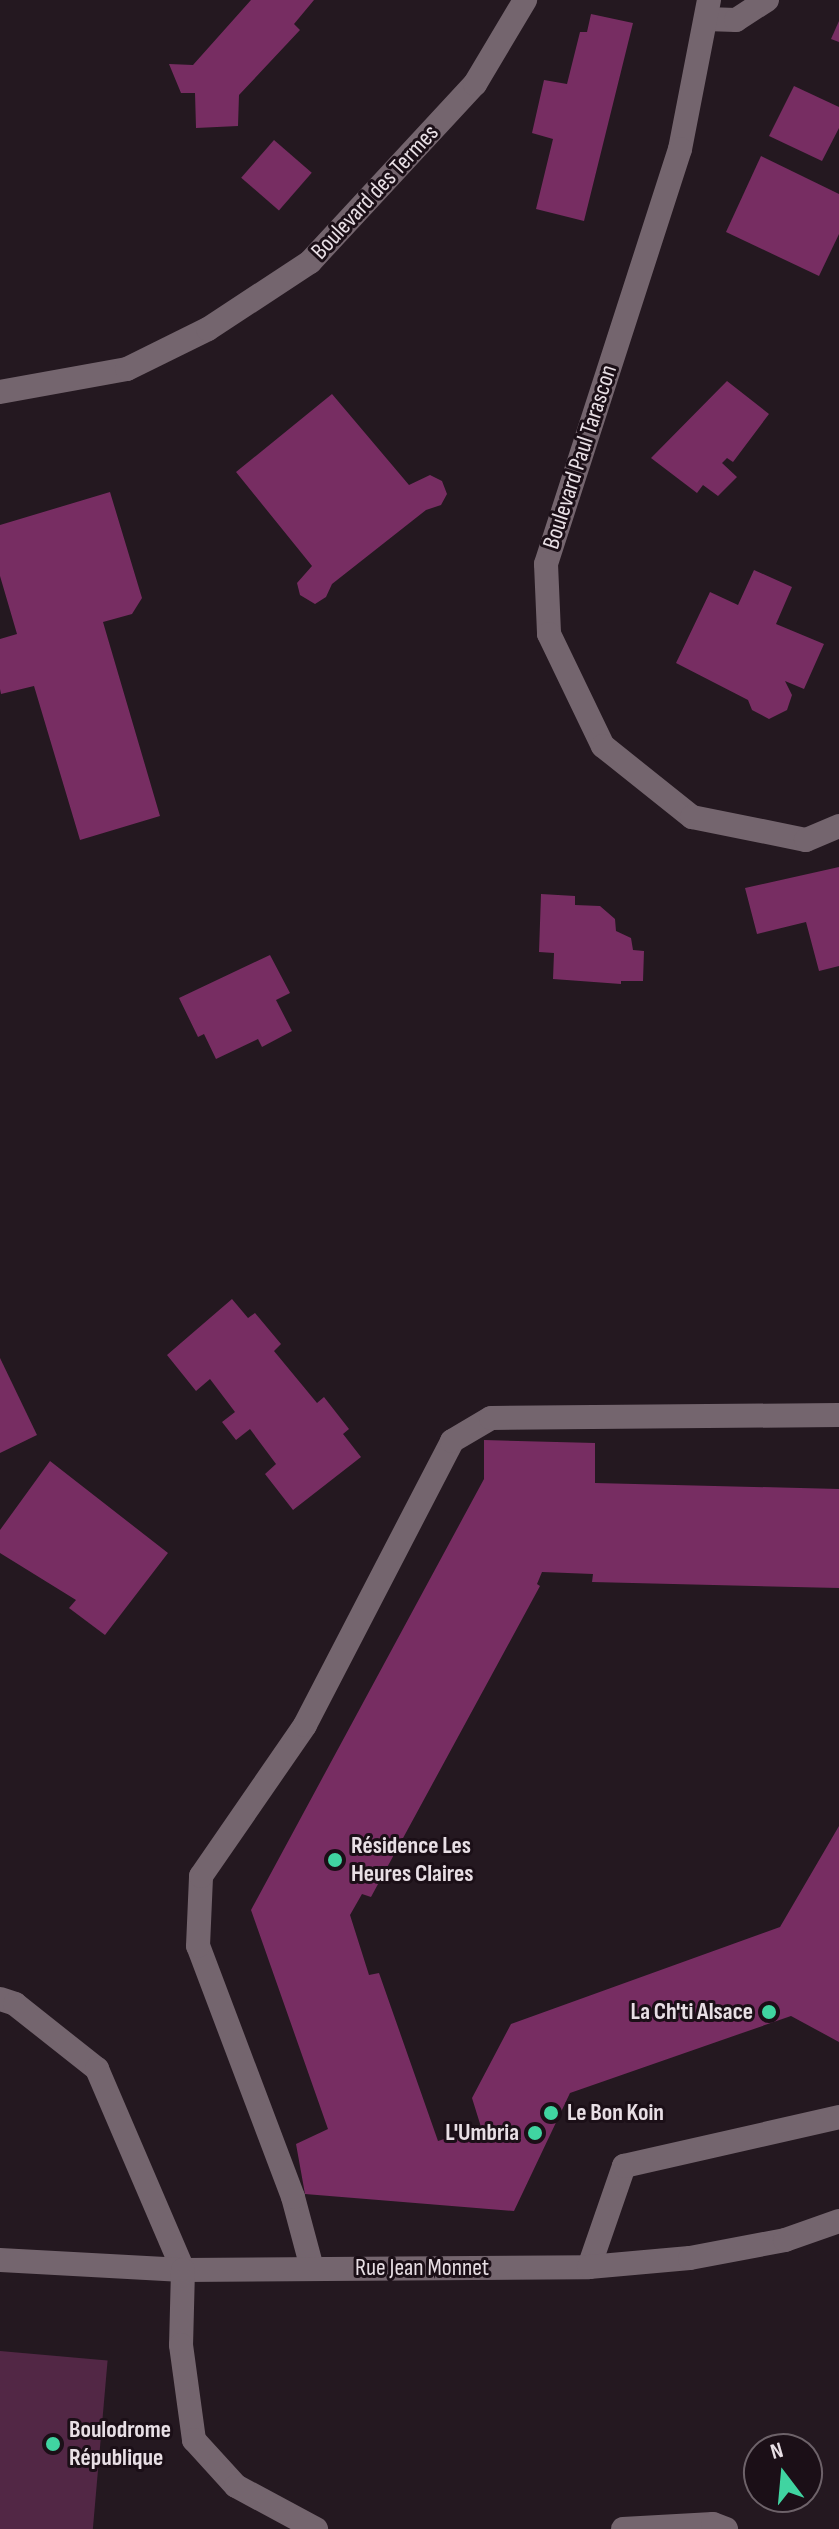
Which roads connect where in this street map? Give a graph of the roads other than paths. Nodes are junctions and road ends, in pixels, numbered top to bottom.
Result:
1 (525, 0) edge
2 (767, 0) edge
3 (707, 9) edge
4 (0, 392) edge
5 (839, 826) edge
6 (839, 1415) edge
7 (0, 1999) edge
8 (839, 2117) edge
9 (839, 2221) edge
10 (0, 2260) edge
11 (589, 2267) junction
12 (312, 2268) junction
13 (183, 2270) junction
14 (316, 2529) edge
15 (623, 2529) edge
16 (726, 2529) edge

1 - 4 street, Boulevard des Termes
2 - 3 street
3 - 5 street, Boulevard Paul Tarascon
6 - 12 street
7 - 13 street
8 - 11 street
9 - 11 street, Rue Jean Monnet
10 - 13 street, Rue Jean Monnet
11 - 12 street, Rue Jean Monnet
12 - 13 street, Rue Jean Monnet
13 - 14 street
15 - 16 street

